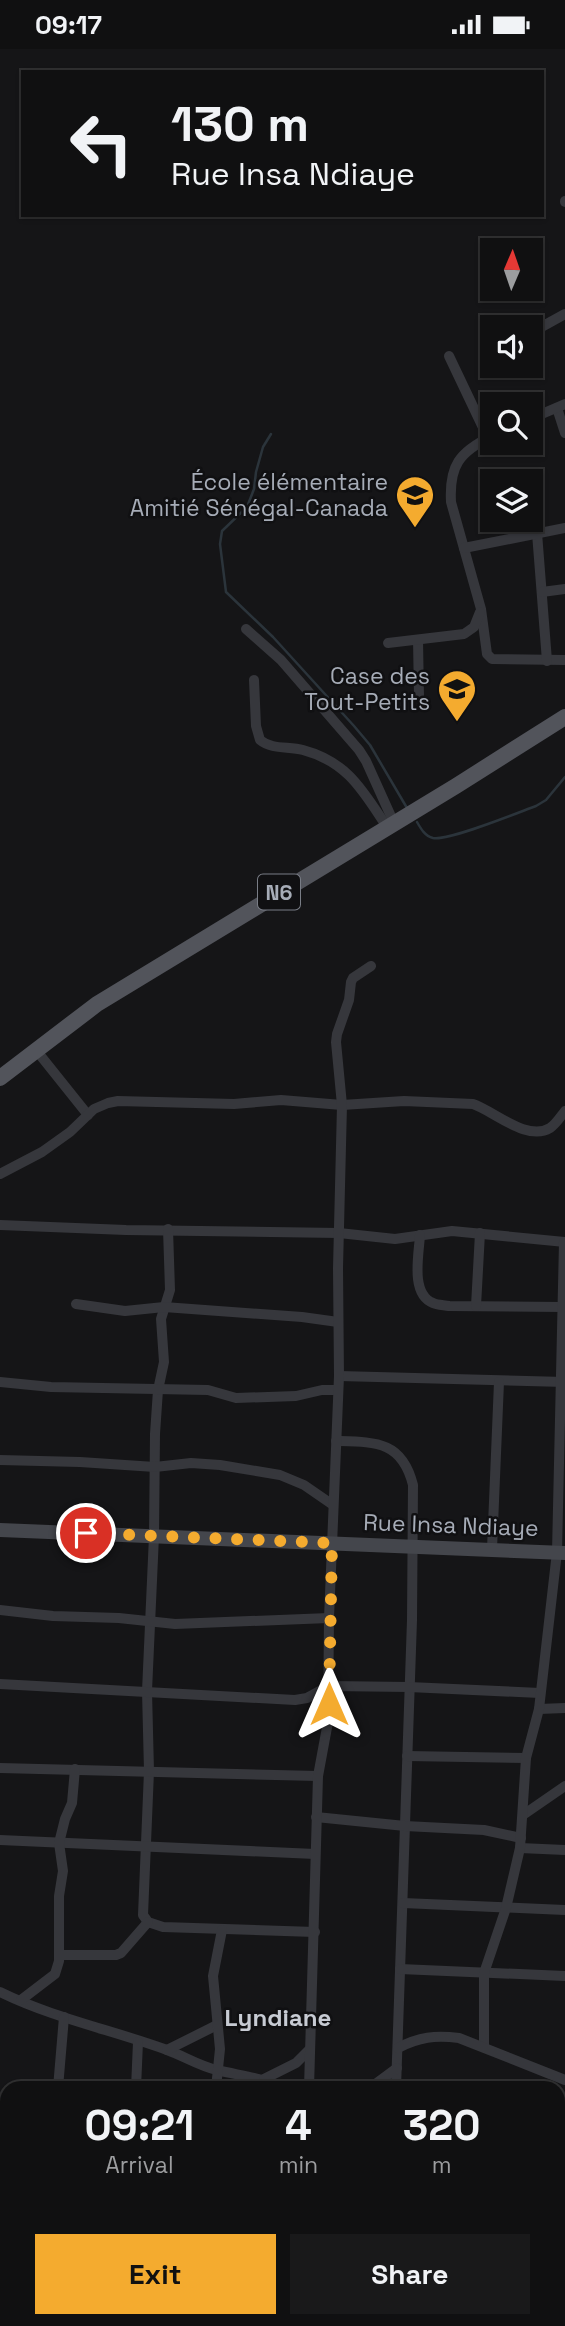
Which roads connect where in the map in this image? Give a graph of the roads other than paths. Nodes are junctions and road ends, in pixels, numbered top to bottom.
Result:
1 (565, 314) edge
2 (543, 326) edge
3 (449, 356) dead end
4 (561, 406) edge
5 (543, 414) edge
6 (480, 417) edge
7 (565, 433) edge
8 (480, 444) edge
9 (565, 528) edge
10 (537, 533) junction
11 (464, 548) junction
12 (565, 589) edge
13 (542, 592) junction
14 (481, 609) junction
15 (246, 629) dead end
16 (418, 640) junction
17 (388, 643) dead end
18 (565, 660) edge
19 (547, 661) junction
20 (254, 680) dead end
21 (419, 696) dead end
22 (563, 722) edge
23 (391, 825) junction
24 (371, 966) dead end
25 (36, 1050) junction
26 (0, 1078) edge
27 (342, 1105) junction
28 (565, 1111) edge
29 (88, 1115) junction
30 (0, 1174) edge
31 (0, 1225) edge
32 (168, 1229) junction
33 (339, 1233) junction
34 (480, 1233) junction
35 (420, 1235) junction
36 (565, 1243) edge
37 (76, 1304) dead end
38 (476, 1306) junction
39 (164, 1307) junction
40 (563, 1307) junction
41 (338, 1322) junction
42 (339, 1376) junction
43 (499, 1382) junction
44 (563, 1382) edge
45 (0, 1383) edge
46 (158, 1390) junction
47 (338, 1390) junction
48 (336, 1441) junction
49 (0, 1460) edge
50 (155, 1467) junction
51 (332, 1505) junction
52 (0, 1530) edge
53 (154, 1536) junction
54 (332, 1543) junction
55 (414, 1546) junction
56 (492, 1549) junction
57 (561, 1552) edge
58 (0, 1610) edge
59 (329, 1618) junction
60 (151, 1622) junction
61 (0, 1684) edge
62 (329, 1686) junction
63 (409, 1687) junction
64 (147, 1691) junction
65 (540, 1693) junction
66 (565, 1708) edge
67 (539, 1709) junction
68 (407, 1756) junction
69 (526, 1758) junction
70 (0, 1768) edge
71 (75, 1769) junction
72 (149, 1771) junction
73 (318, 1776) junction
74 (565, 1786) edge
75 (523, 1815) junction
76 (316, 1817) junction
77 (405, 1826) junction
78 (0, 1840) edge
79 (59, 1843) junction
80 (520, 1843) junction
81 (146, 1848) junction
82 (565, 1850) edge
83 (315, 1854) junction
84 (402, 1903) junction
85 (506, 1908) junction
86 (565, 1910) edge
87 (148, 1922) junction
88 (222, 1930) junction
89 (314, 1932) junction
90 (59, 1955) junction
91 (400, 1969) junction
92 (484, 1973) junction
93 (565, 1976) edge
94 (0, 1991) edge
95 (21, 2000) junction
96 (64, 2017) junction
97 (217, 2025) junction
98 (138, 2042) junction
99 (484, 2046) junction
100 (398, 2047) junction
101 (167, 2050) junction
102 (309, 2050) junction
103 (397, 2067) junction
104 (217, 2071) junction
105 (264, 2079) junction
106 (565, 2080) edge
107 (59, 2081) edge
108 (136, 2081) edge
109 (216, 2081) edge
110 (268, 2081) edge
111 (309, 2081) edge
112 (379, 2081) edge
113 (396, 2081) edge

1 - 2 street
3 - 6 street
4 - 5 street
4 - 7 street
8 - 11 street
9 - 10 street
10 - 11 street
10 - 13 street
11 - 14 street
12 - 13 street
13 - 19 street
14 - 16 street
14 - 19 street
15 - 23 street
16 - 17 street
16 - 21 street
18 - 19 street
20 - 23 street
22 - 23 main road, N6
23 - 25 main road, N6
24 - 27 street
25 - 26 main road, N6
25 - 29 street
27 - 28 street
27 - 29 street
27 - 33 street
29 - 30 street
31 - 32 street
32 - 33 street
32 - 39 street
33 - 35 street
33 - 41 street
34 - 35 street
34 - 36 street
34 - 38 street
35 - 38 street
36 - 40 street
37 - 39 street
38 - 40 street
39 - 41 street
39 - 46 street
40 - 44 street
41 - 42 street
42 - 43 street
42 - 47 street
43 - 44 street
43 - 56 street
44 - 57 street
45 - 46 street
46 - 47 street
46 - 50 street
47 - 48 street
48 - 51 street
48 - 55 street
49 - 50 street
50 - 51 street
50 - 53 street
51 - 54 street
52 - 53 main road, Rue Insa Ndiaye
53 - 54 main road, Rue Insa Ndiaye
53 - 60 street
54 - 55 main road, Rue Insa Ndiaye
54 - 59 street
55 - 56 main road, Rue Insa Ndiaye
55 - 63 street
56 - 57 main road, Rue Insa Ndiaye
57 - 65 street
58 - 60 street
59 - 60 street
59 - 62 street
60 - 64 street
61 - 64 street
62 - 63 street
62 - 64 street
62 - 73 street
63 - 65 street
63 - 68 street
64 - 72 street
65 - 67 street
66 - 67 street
67 - 69 street
68 - 69 street
68 - 77 street
69 - 75 street
70 - 71 street
71 - 72 street
71 - 79 street
72 - 73 street
72 - 81 street
73 - 76 street
74 - 75 street
75 - 80 street
76 - 77 street
76 - 83 street
77 - 80 street
77 - 84 street
78 - 79 street
79 - 81 street
79 - 90 street
80 - 82 street
80 - 85 street
81 - 83 street
81 - 87 street
83 - 89 street
84 - 85 street
84 - 91 street
85 - 86 street
85 - 92 street
87 - 88 street
87 - 90 street
88 - 89 street
88 - 97 street
89 - 102 street
90 - 95 street
91 - 92 street
91 - 100 street
92 - 93 street
92 - 99 street
94 - 95 street
95 - 96 street
96 - 98 street
96 - 107 street
97 - 101 street
97 - 104 street
98 - 101 street
98 - 108 street
99 - 100 street
99 - 106 street
100 - 103 street
101 - 104 street
102 - 105 street
102 - 111 street
103 - 112 street
103 - 113 street
104 - 105 street
104 - 109 street
105 - 110 street

